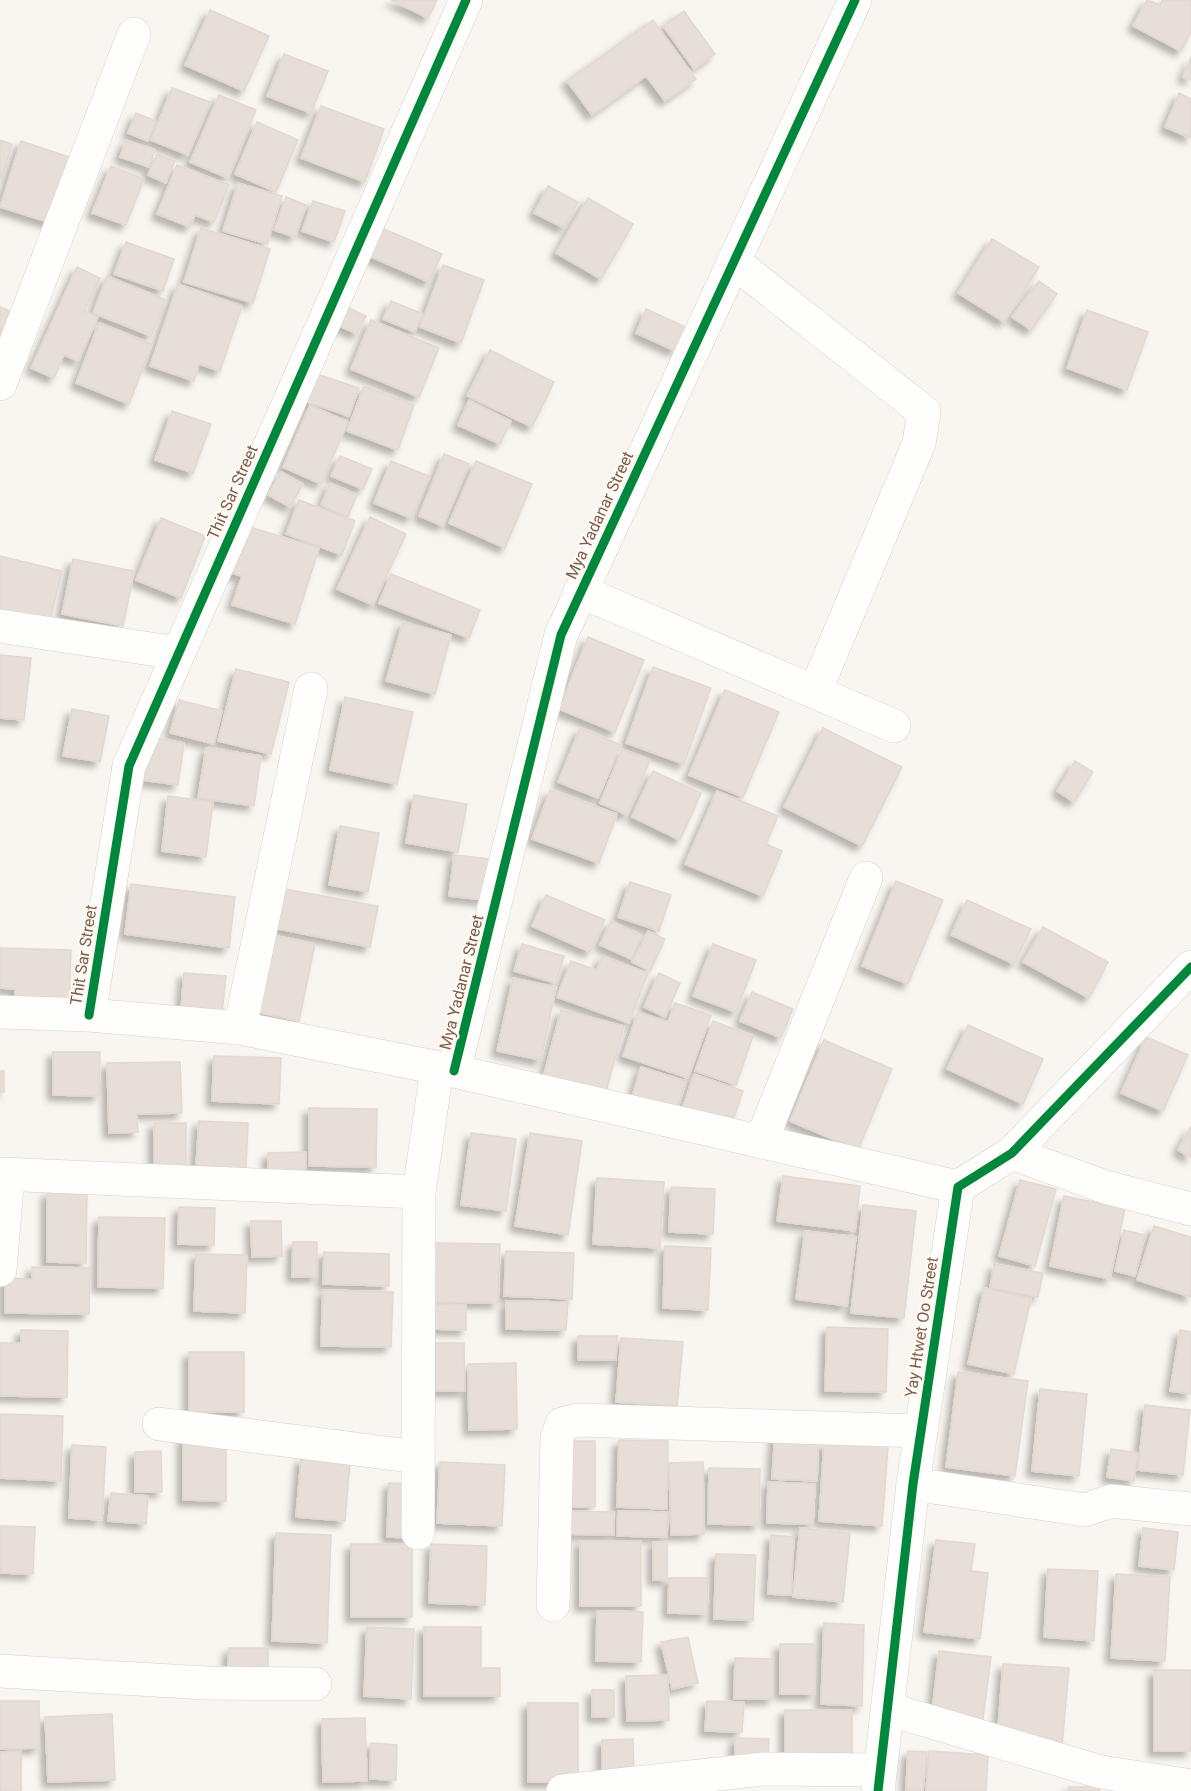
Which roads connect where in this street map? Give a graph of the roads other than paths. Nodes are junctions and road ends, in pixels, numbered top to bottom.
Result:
1 (466, 0) edge
2 (855, 0) edge
3 (134, 34) dead end
4 (733, 261) junction
5 (0, 384) edge
6 (580, 591) junction
7 (0, 626) edge
8 (177, 653) junction
9 (311, 689) dead end
10 (815, 692) junction
11 (894, 726) dead end
12 (866, 878) dead end
13 (1191, 968) edge
14 (0, 1012) edge
15 (89, 1015) junction
16 (240, 1028) junction
17 (446, 1070) junction
18 (761, 1142) junction
19 (1012, 1153) junction
20 (4, 1174) edge
21 (958, 1187) junction
22 (419, 1192) junction
23 (1191, 1209) edge
24 (0, 1270) edge
25 (159, 1424) dead end
26 (920, 1431) junction
27 (418, 1457) junction
28 (913, 1484) junction
29 (1191, 1509) edge
30 (418, 1533) dead end
31 (553, 1605) dead end
32 (0, 1671) edge
33 (315, 1684) dead end
34 (888, 1709) junction
35 (879, 1780) edge
36 (1191, 1786) edge
37 (563, 1791) edge

1 - 8 street, Thit Sar Street
2 - 4 street, Mya Yadanar Street
3 - 5 street
4 - 6 street, Mya Yadanar Street
4 - 10 street
6 - 10 street
6 - 17 street, Mya Yadanar Street
7 - 8 street
8 - 15 street, Thit Sar Street
9 - 16 street
10 - 11 street
12 - 18 street
13 - 19 street
14 - 15 street
15 - 16 street
16 - 17 street
17 - 18 street
17 - 22 street, Mya Yadanar Street
18 - 21 street
19 - 21 street
19 - 23 street
20 - 22 street
20 - 24 street
21 - 26 street, Yay Htwet Oo Street
22 - 27 street, Mya Yadanar Street
25 - 27 street
26 - 28 street, Yay Htwet Oo Street
26 - 31 street
27 - 30 street, Mya Yadanar Street
28 - 29 street
28 - 34 street, Yay Htwet Oo Street
32 - 33 street
34 - 35 street, Yay Htwet Oo Street
34 - 36 street
35 - 37 street

